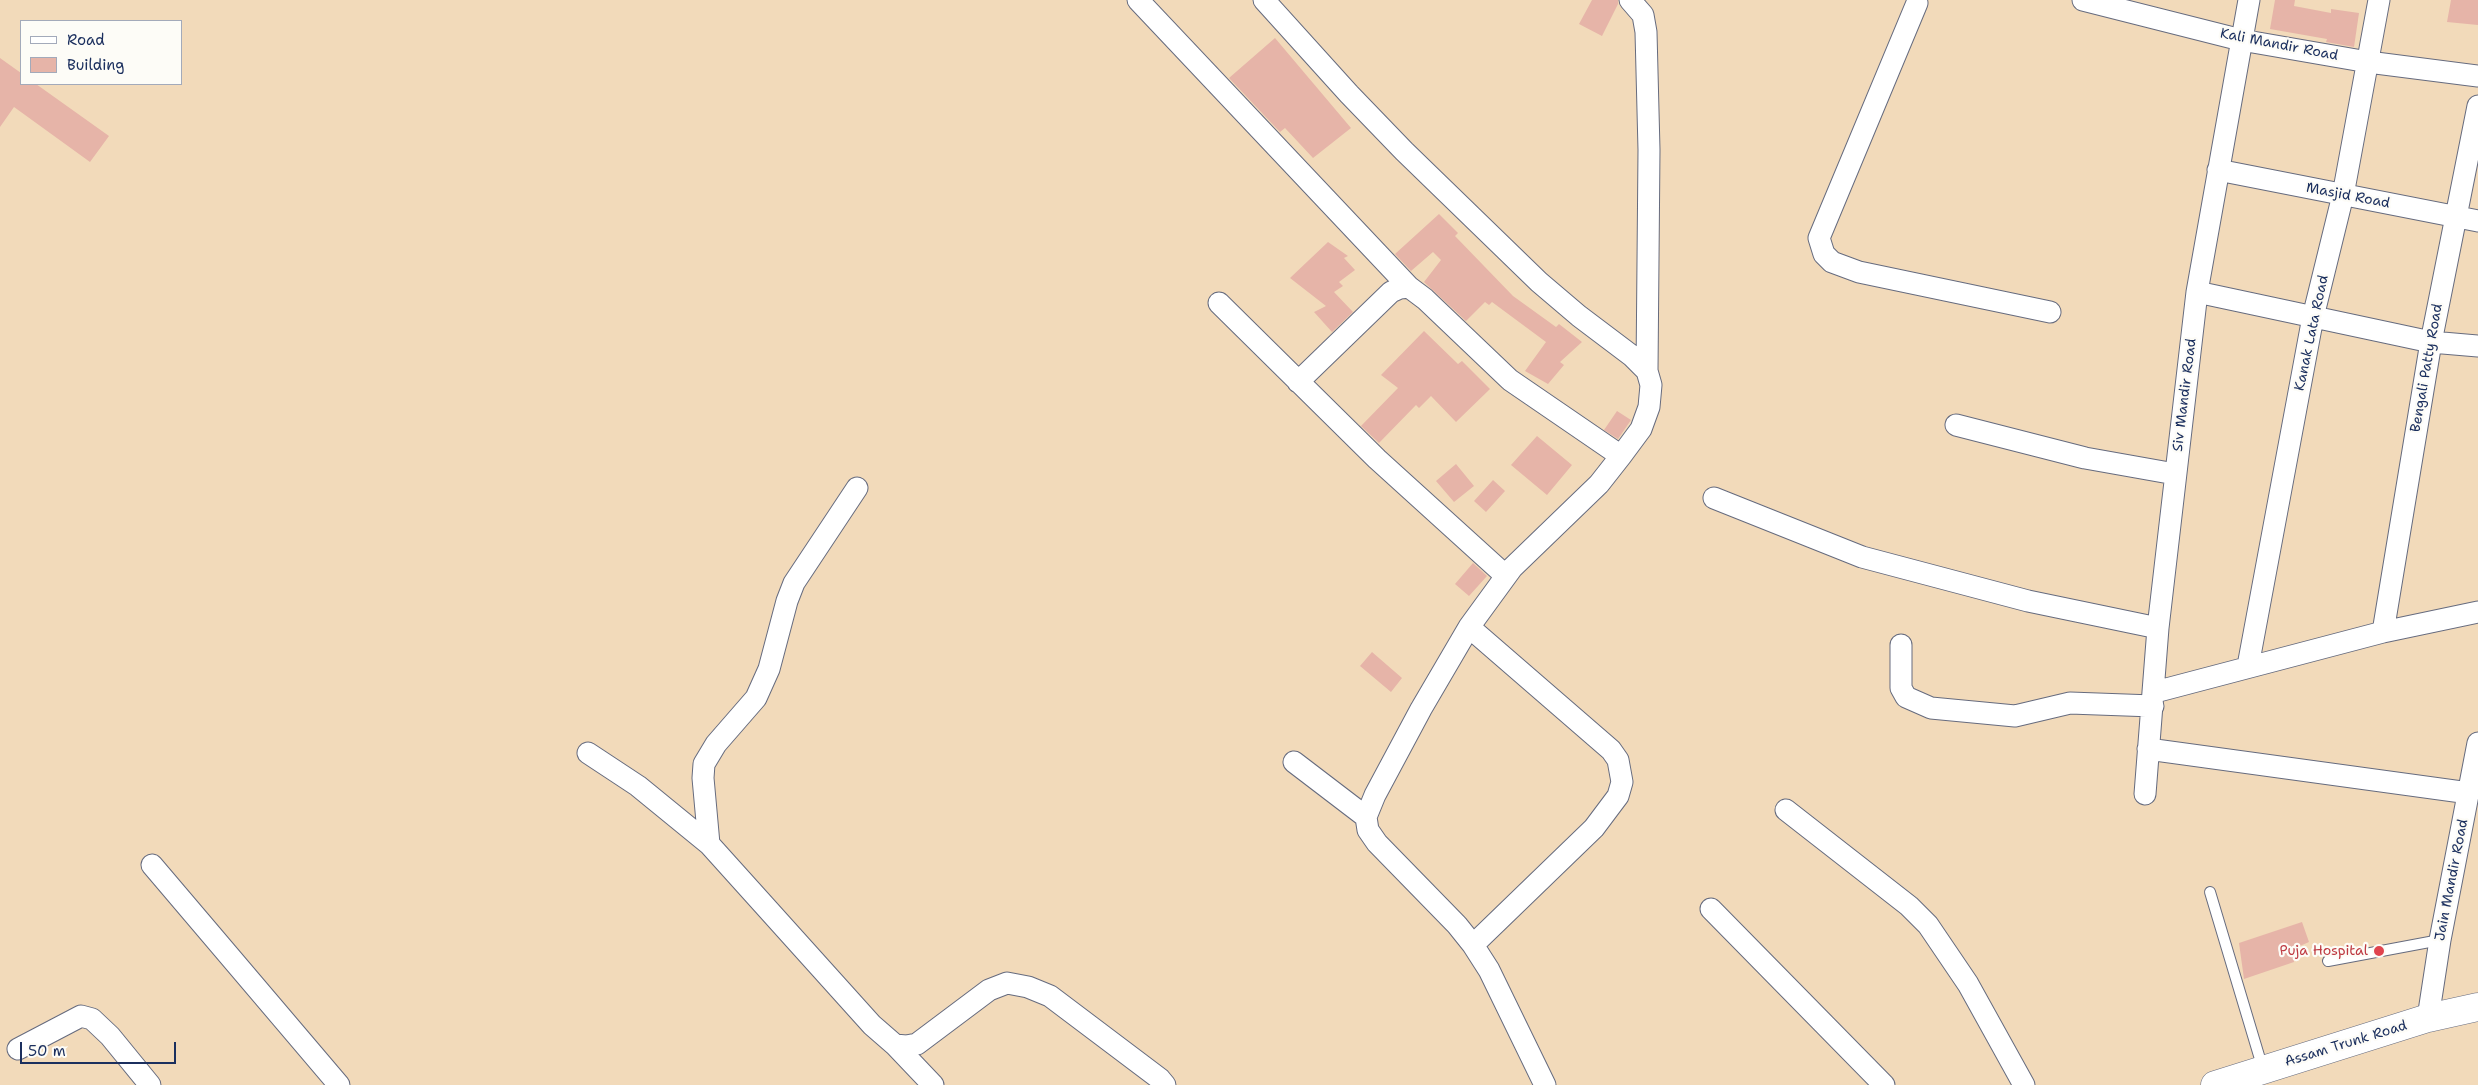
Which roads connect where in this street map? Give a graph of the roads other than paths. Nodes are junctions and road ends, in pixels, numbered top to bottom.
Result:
1 (1138, 0) edge
2 (1264, 0) edge
3 (1630, 0) edge
4 (2083, 0) edge
5 (2248, 0) edge
6 (2379, 0) edge
7 (1915, 1) edge
8 (2241, 40) junction
9 (2368, 62) junction
10 (2478, 76) edge
11 (2478, 106) edge
12 (2218, 170) junction
13 (2343, 195) junction
14 (2456, 216) junction
15 (2478, 221) edge
16 (1409, 288) junction
17 (2197, 292) junction
18 (1219, 303) dead end
19 (2050, 312) dead end
20 (2313, 317) junction
21 (2431, 342) junction
22 (2478, 346) edge
23 (1647, 371) junction
24 (1298, 382) junction
25 (1956, 426) dead end
26 (1621, 456) junction
27 (2175, 474) junction
28 (857, 488) dead end
29 (1714, 498) dead end
30 (1506, 576) junction
31 (2478, 612) edge
32 (1469, 627) junction
33 (2158, 628) junction
34 (2383, 632) junction
35 (1901, 645) dead end
36 (2248, 666) junction
37 (2154, 699) junction
38 (2478, 744) edge
39 (2148, 749) junction
40 (588, 753) dead end
41 (1294, 762) dead end
42 (2469, 793) junction
43 (2145, 794) dead end
44 (1786, 810) dead end
45 (1366, 817) junction
46 (709, 844) junction
47 (152, 865) dead end
48 (2210, 892) dead end
49 (1711, 909) dead end
50 (2440, 940) junction
51 (1473, 945) junction
52 (2328, 961) dead end
53 (2478, 1007) edge
54 (2428, 1018) junction
55 (894, 1045) junction
56 (18, 1049) dead end
57 (2264, 1070) junction
58 (150, 1085) edge
59 (339, 1085) edge
60 (933, 1085) edge
61 (1165, 1085) edge
62 (1545, 1085) edge
63 (1884, 1085) edge
64 (2024, 1085) edge
65 (2215, 1085) edge

1 - 16 street
2 - 23 street
3 - 23 street
4 - 8 street, Kali Mandir Road
5 - 8 street, Siv Mandir Road
6 - 9 street, Kanak Lata Road
7 - 19 street
8 - 9 street, Kali Mandir Road
8 - 12 street, Siv Mandir Road
9 - 10 street, Kali Mandir Road
9 - 13 street, Kanak Lata Road
11 - 14 street, Bengali Patty Road
12 - 13 street, Masjid Road
12 - 17 street, Siv Mandir Road
13 - 14 street, Masjid Road
13 - 20 street, Kanak Lata Road
14 - 15 street, Masjid Road
14 - 21 street, Bengali Patty Road
16 - 24 street
16 - 26 street
17 - 20 street
17 - 27 street, Siv Mandir Road
18 - 24 street
20 - 21 street
20 - 36 street, Kanak Lata Road
21 - 22 street
21 - 34 street, Bengali Patty Road
23 - 26 street
24 - 30 street
25 - 27 street
26 - 30 street
27 - 33 street, Siv Mandir Road
28 - 46 street
29 - 33 street
30 - 32 street
31 - 34 street
32 - 45 street
32 - 51 street
33 - 37 street, Siv Mandir Road
34 - 36 street
35 - 37 street
36 - 37 street
37 - 39 street, Siv Mandir Road
38 - 42 street, Jain Mandir Road
39 - 42 street
39 - 43 street, Siv Mandir Road
40 - 46 street
41 - 45 street
42 - 50 street, Jain Mandir Road
44 - 64 street
45 - 51 street
46 - 55 street
47 - 59 street
48 - 57 lane
49 - 63 street
50 - 52 lane
50 - 54 street, Jain Mandir Road
51 - 62 street
53 - 54 main road, Assam Trunk Road
54 - 57 main road, Assam Trunk Road
55 - 60 street
55 - 61 street
56 - 58 street
57 - 65 main road, Assam Trunk Road

